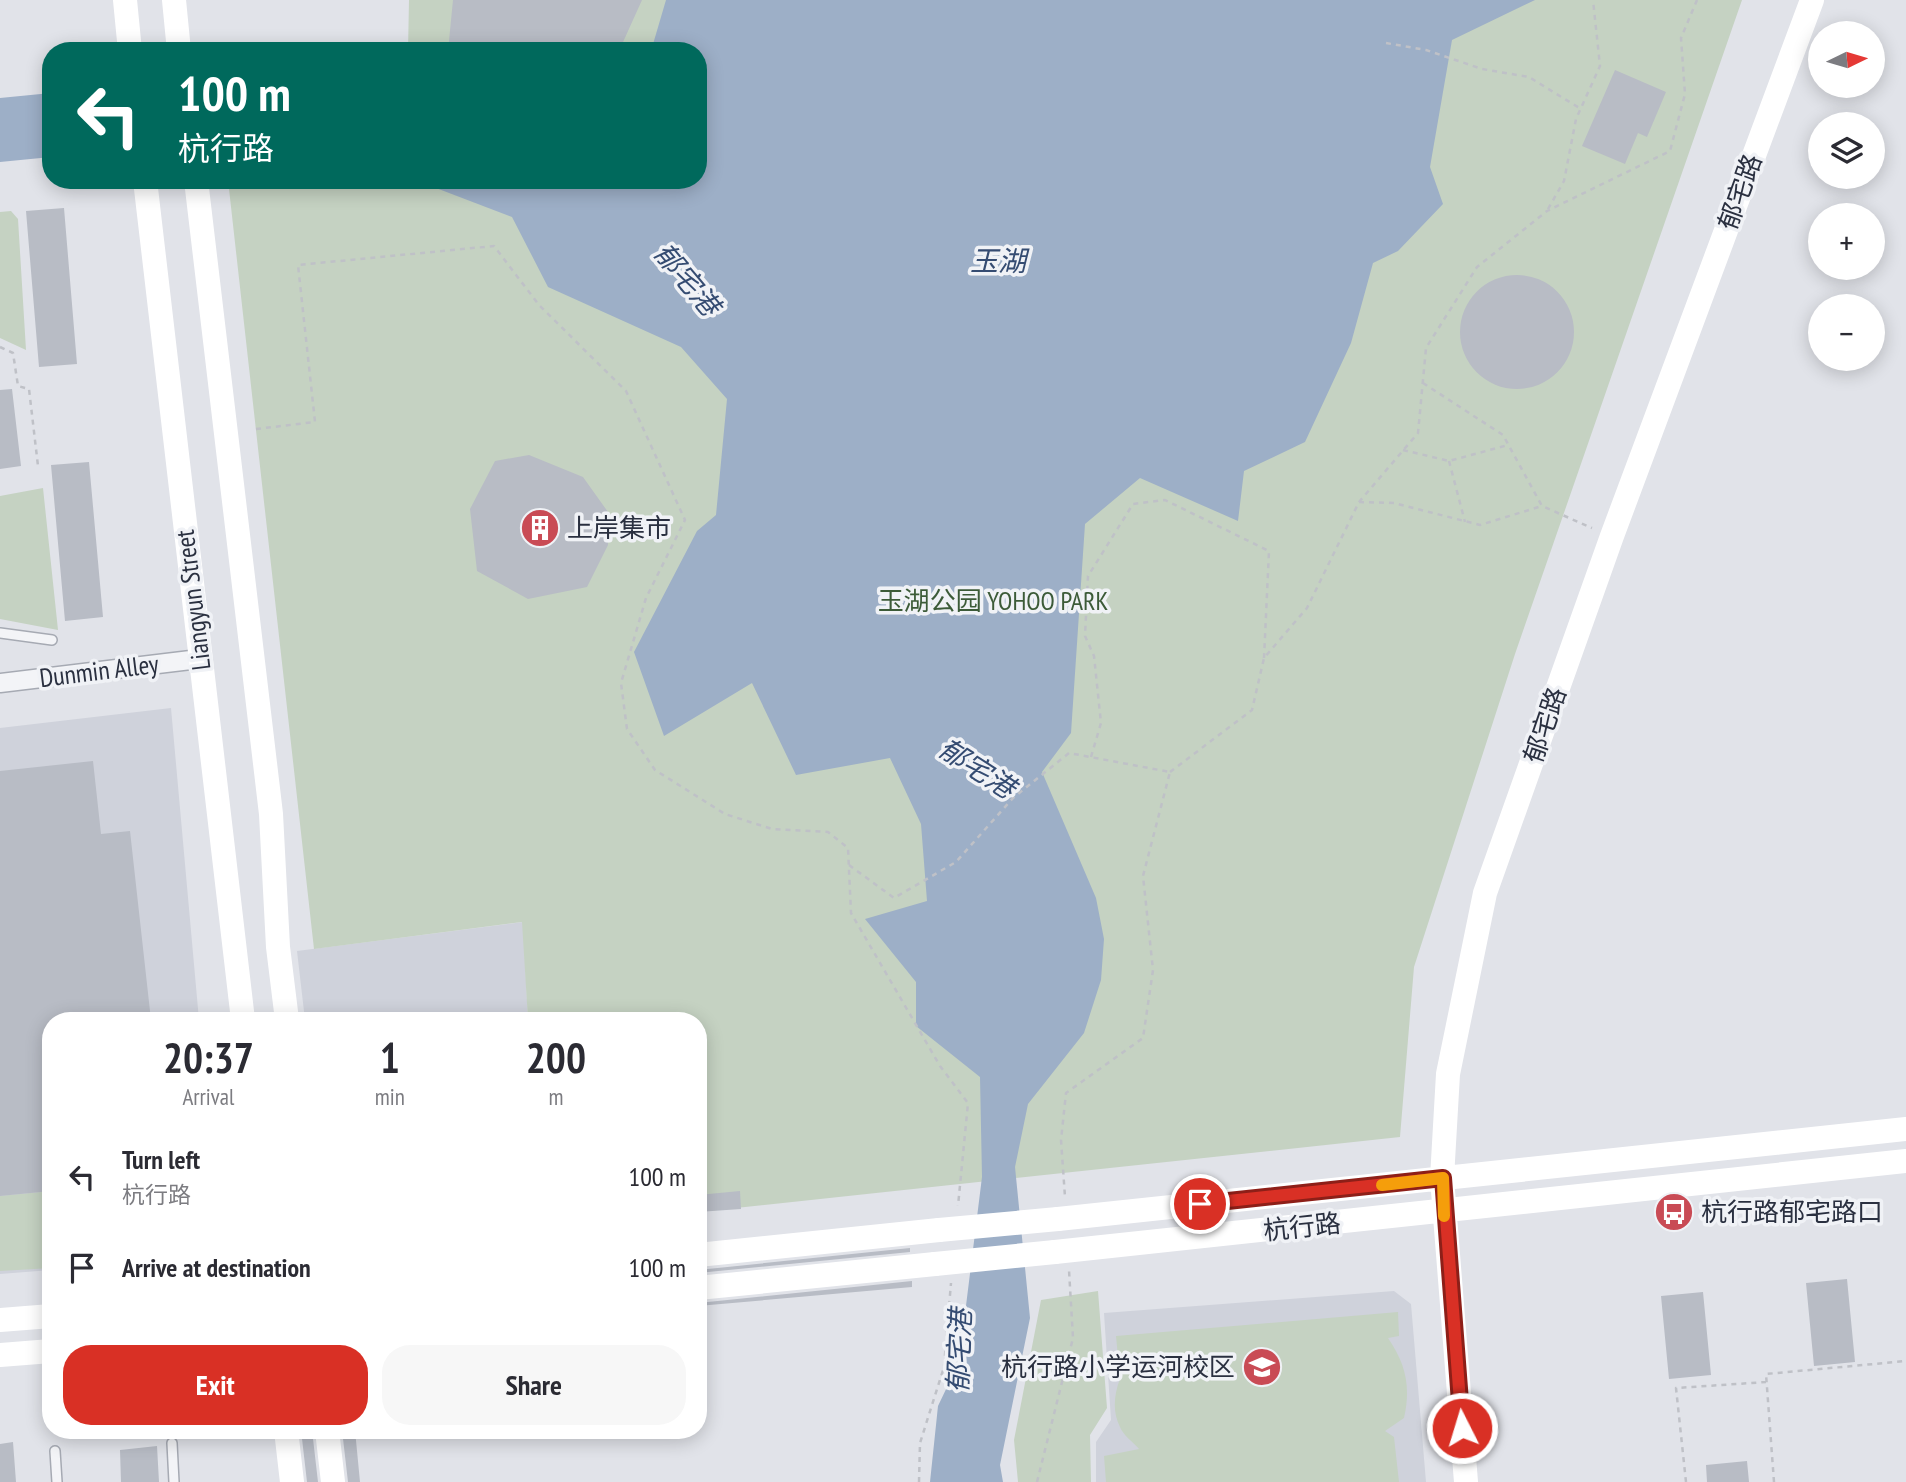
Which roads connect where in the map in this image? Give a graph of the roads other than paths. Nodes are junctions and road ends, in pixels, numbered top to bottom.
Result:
1 (125, 0) edge
2 (174, 0) edge
3 (1812, 0) edge
4 (129, 42) edge
5 (178, 42) edge
6 (146, 189) edge
7 (197, 189) edge
8 (0, 633) edge
9 (52, 640) dead end
10 (199, 659) junction
11 (0, 683) edge
12 (242, 1012) edge
13 (286, 1012) edge
14 (1906, 1129) edge
15 (1906, 1161) edge
16 (1443, 1178) junction
17 (1444, 1213) junction
18 (707, 1254) edge
19 (707, 1287) edge
20 (42, 1317) edge
21 (0, 1320) edge
22 (42, 1351) edge
23 (0, 1355) edge
24 (287, 1439) edge
25 (328, 1439) edge
26 (172, 1443) dead end
27 (55, 1451) dead end
28 (57, 1482) edge
29 (174, 1482) edge
30 (292, 1482) edge
31 (333, 1482) edge
32 (1466, 1482) edge

1 - 4 main road
2 - 5 main road
3 - 16 main road, 郁宅路
6 - 10 main road, Liangyun Street
7 - 13 main road, Liangyun Street
8 - 9 lane
10 - 11 street, Dunmin Alley
10 - 12 main road, Liangyun Street
14 - 16 main road, 杭行路
15 - 17 main road, 杭行路
16 - 17 main road, 郁宅路
16 - 18 main road, 杭行路, bridge
17 - 19 main road, 杭行路, bridge
17 - 32 main road, 郁宅路
20 - 21 main road
22 - 23 main road
24 - 30 main road
25 - 31 main road
26 - 29 lane
27 - 28 lane

